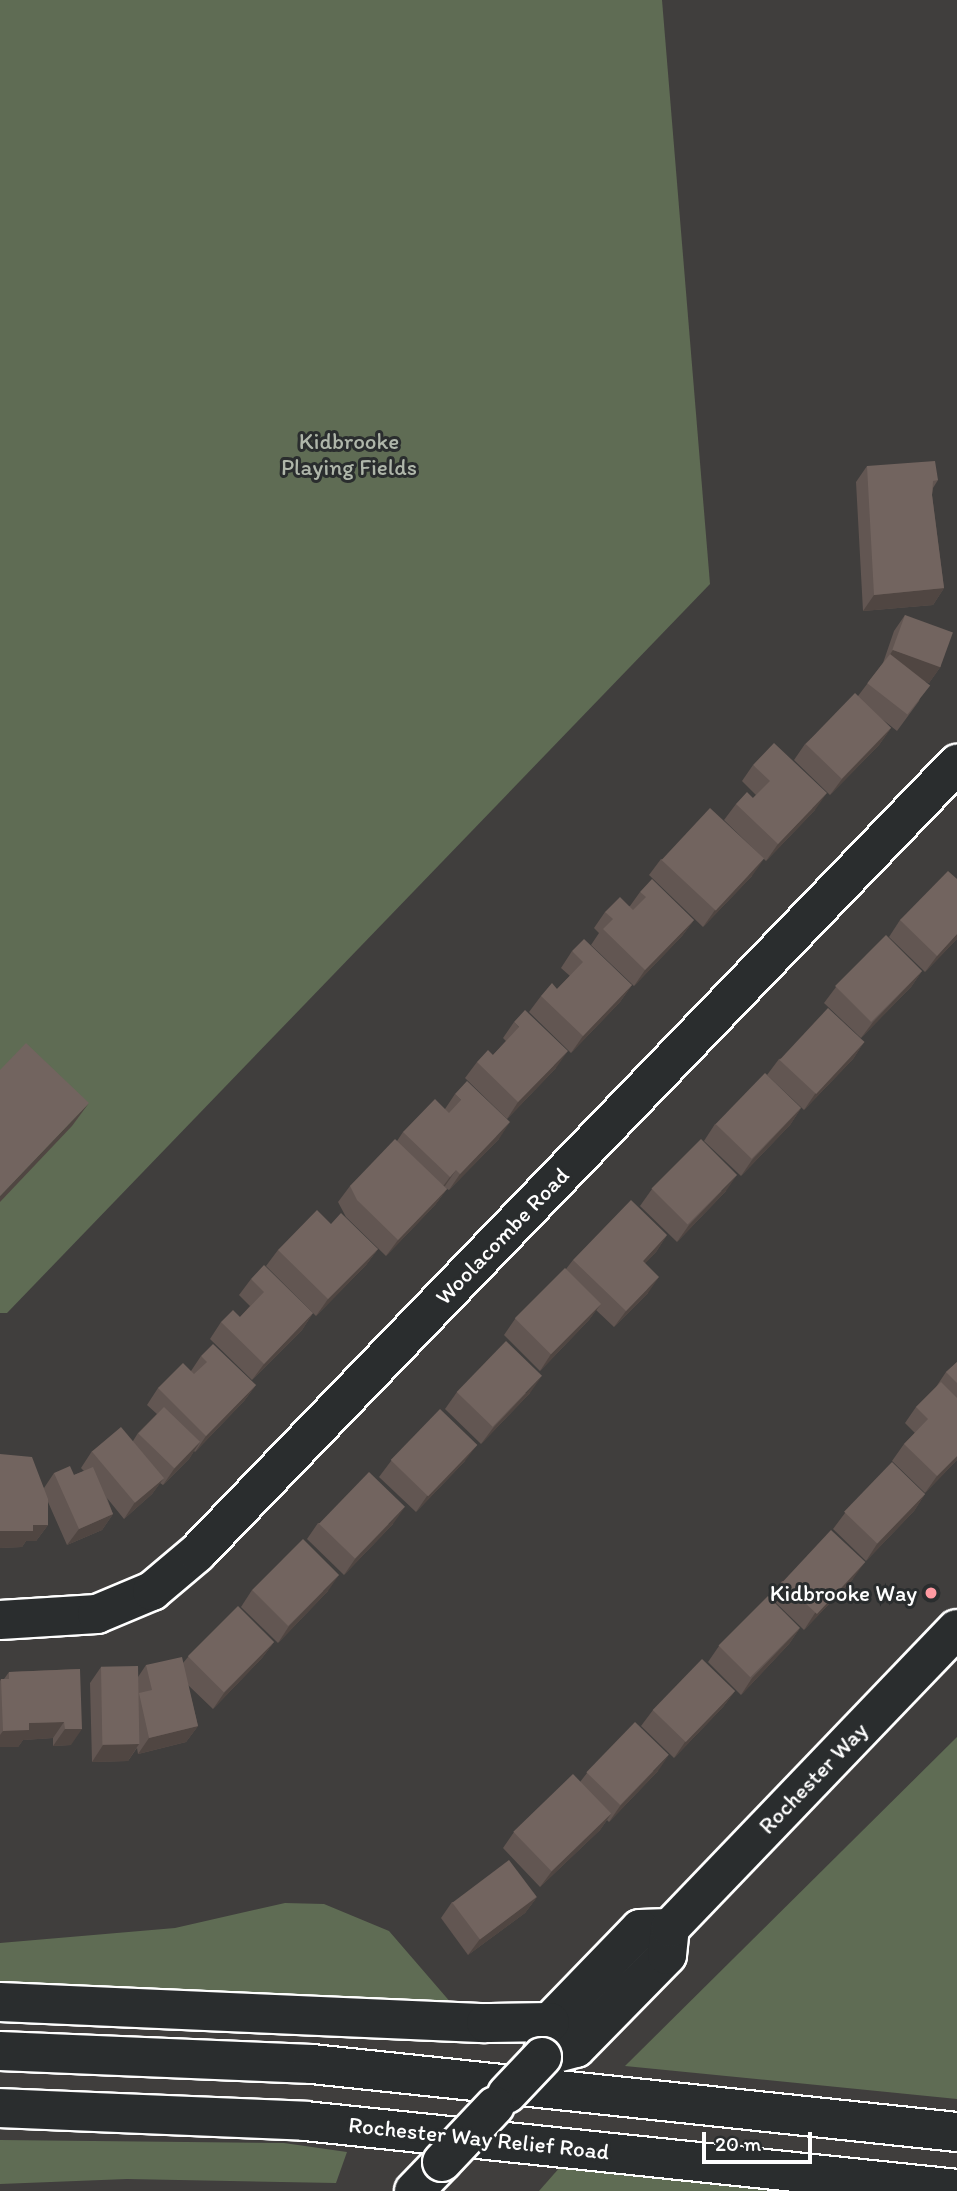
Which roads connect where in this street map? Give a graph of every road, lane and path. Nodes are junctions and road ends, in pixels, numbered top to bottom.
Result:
1 (957, 764) edge
2 (0, 1620) edge
3 (957, 1629) edge
4 (0, 2002) edge
5 (546, 2039) junction
6 (0, 2051) edge
7 (0, 2108) edge
8 (957, 2132) edge
9 (957, 2189) edge
10 (414, 2191) edge

1 - 2 main road, Woolacombe Road
3 - 5 main road, Rochester Way
4 - 5 main road, Rochester Way
5 - 10 main road, bridge
6 - 8 main road
7 - 9 main road, Rochester Way Relief Road

